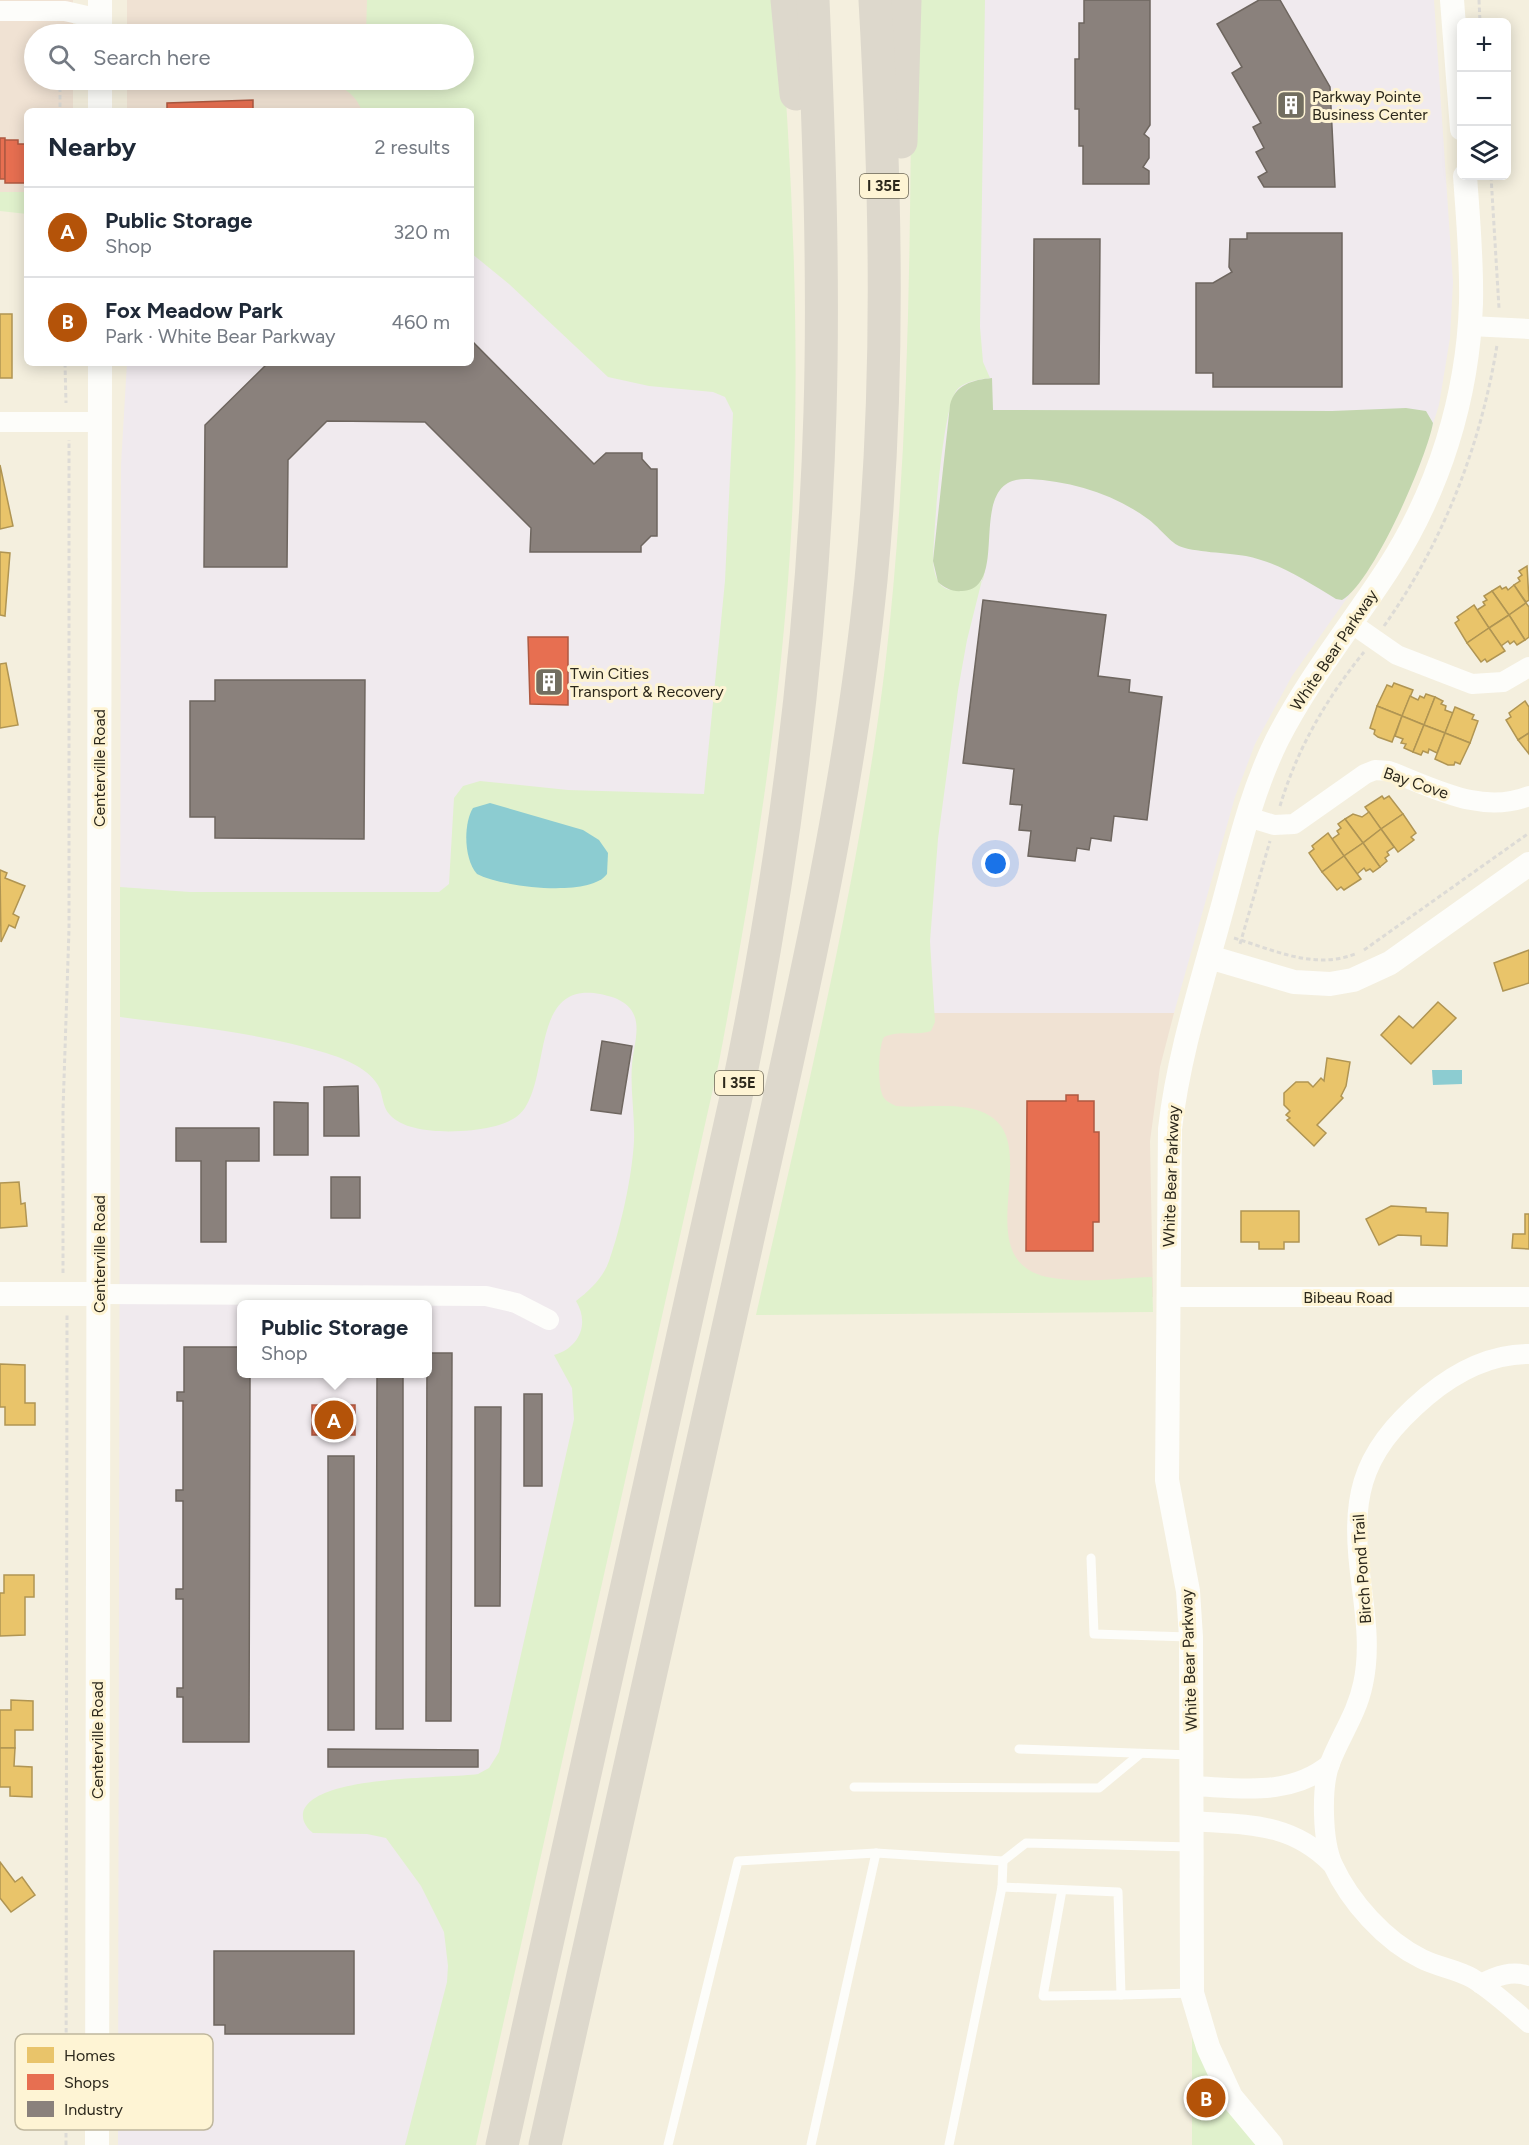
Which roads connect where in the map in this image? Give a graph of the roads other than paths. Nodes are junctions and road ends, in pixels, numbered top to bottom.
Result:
1 (787, 0) edge
2 (813, 0) edge
3 (874, 0) edge
4 (905, 0) edge
5 (1452, 0) edge
6 (0, 12) edge
7 (100, 18) edge
8 (100, 90) edge
9 (100, 108) edge
10 (1461, 126) edge
11 (1465, 180) edge
12 (1470, 326) junction
13 (1529, 329) edge
14 (100, 366) edge
15 (821, 371) junction
16 (884, 371) junction
17 (0, 422) edge
18 (100, 422) junction
19 (1350, 623) junction
20 (1529, 667) edge
21 (1529, 796) edge
22 (1248, 817) junction
23 (1529, 864) edge
24 (1209, 957) junction
25 (0, 1294) edge
26 (98, 1294) junction
27 (1167, 1297) junction
28 (1529, 1297) edge
29 (549, 1320) dead end
30 (1529, 1354) edge
31 (1091, 1558) dead end
32 (1191, 1637) junction
33 (1019, 1749) dead end
34 (1140, 1754) junction
35 (1191, 1755) junction
36 (1330, 1764) junction
37 (1192, 1786) junction
38 (854, 1787) dead end
39 (1192, 1821) junction
40 (1192, 1847) junction
41 (876, 1853) junction
42 (1003, 1861) junction
43 (1332, 1864) junction
44 (1002, 1887) junction
45 (1062, 1890) junction
46 (1529, 1976) edge
47 (1481, 1984) junction
48 (1192, 1993) junction
49 (1120, 1995) junction
50 (1529, 2023) edge
51 (97, 2034) edge
52 (97, 2130) edge
53 (97, 2145) edge
54 (502, 2145) edge
55 (545, 2145) edge
56 (668, 2145) edge
57 (811, 2145) edge
58 (949, 2145) edge
59 (1271, 2145) edge

1 - 15 highway
2 - 15 highway, I 35E
3 - 16 highway, I 35E
4 - 16 highway
5 - 10 street
6 - 7 street
8 - 9 street
11 - 12 street, White Bear Parkway
12 - 13 street
12 - 19 street, White Bear Parkway
14 - 18 street, Centerville Road
15 - 54 highway, I 35E
16 - 55 highway, I 35E
17 - 18 street
18 - 26 street, Centerville Road
19 - 20 street
19 - 22 street, White Bear Parkway
21 - 22 street, Bay Cove
22 - 24 street, White Bear Parkway
23 - 24 street
24 - 27 street, White Bear Parkway
25 - 26 street
26 - 29 street
26 - 51 street, Centerville Road
27 - 28 street, Bibeau Road
27 - 32 street, White Bear Parkway
30 - 36 street, Birch Pond Trail
31 - 32 lane
32 - 35 street, White Bear Parkway
33 - 34 lane
34 - 35 lane
34 - 38 lane
35 - 37 street, White Bear Parkway
36 - 37 street
36 - 43 street
37 - 39 street, White Bear Parkway
39 - 40 street, White Bear Parkway
39 - 43 street
40 - 42 lane
40 - 48 street, White Bear Parkway
41 - 42 lane
41 - 56 lane
41 - 57 lane
42 - 44 lane
43 - 47 street
44 - 45 lane
44 - 58 lane
45 - 49 lane
45 - 49 lane
46 - 47 street
47 - 50 street
48 - 49 lane
48 - 59 street, White Bear Parkway
52 - 53 street, Centerville Road

